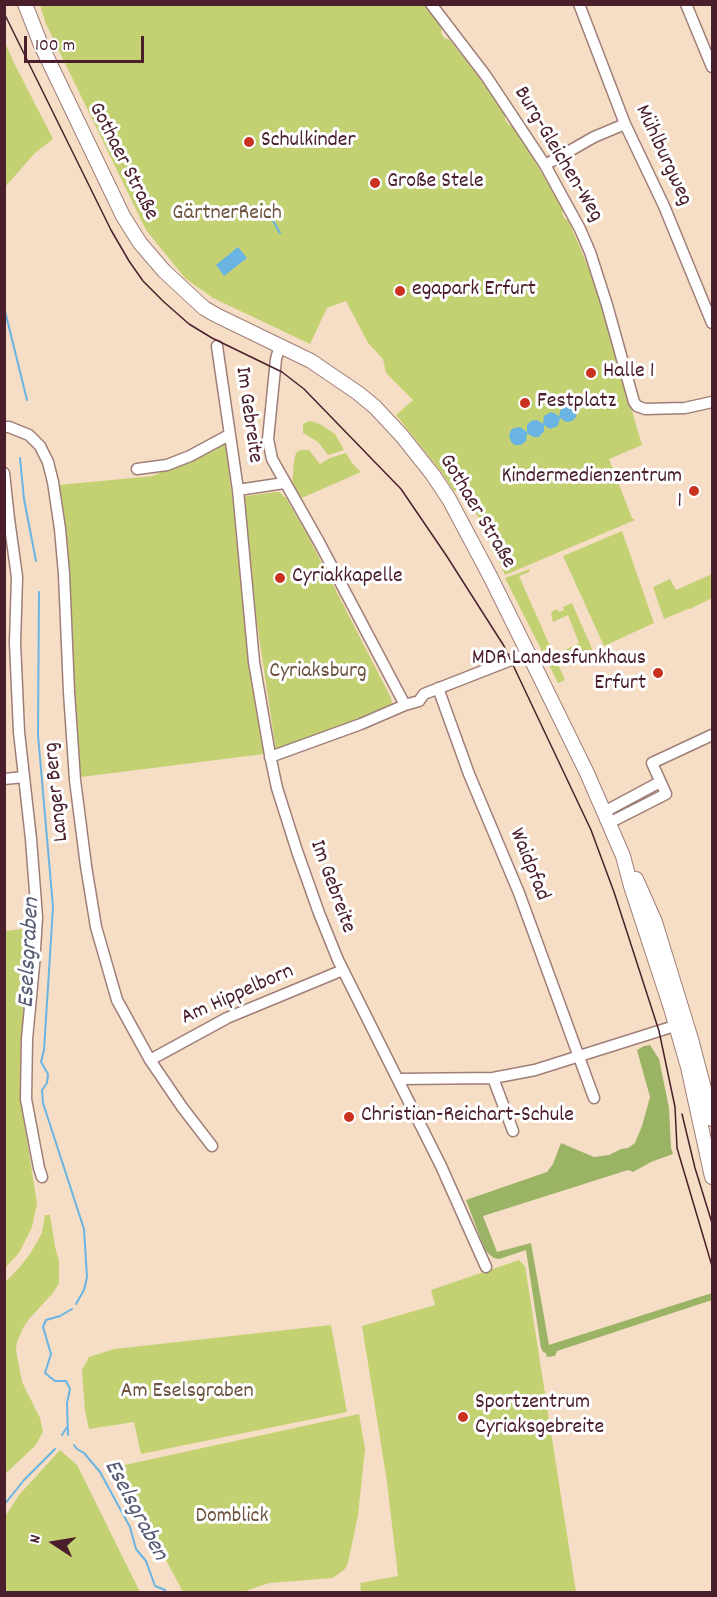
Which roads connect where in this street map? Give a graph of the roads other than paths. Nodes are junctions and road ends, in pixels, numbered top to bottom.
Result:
1 (25, 4) edge
2 (431, 4) edge
3 (579, 4) edge
4 (686, 4) edge
5 (712, 67) edge
6 (625, 124) junction
7 (545, 165) junction
8 (712, 323) edge
9 (280, 345) junction
10 (217, 346) dead end
11 (712, 402) edge
12 (4, 427) edge
13 (229, 435) junction
14 (137, 469) dead end
15 (4, 472) edge
16 (284, 483) junction
17 (5, 489) edge
18 (238, 490) junction
19 (529, 653) junction
20 (438, 688) junction
21 (405, 705) junction
22 (712, 735) edge
23 (270, 757) junction
24 (24, 777) junction
25 (4, 779) edge
26 (606, 817) junction
27 (343, 970) junction
28 (681, 1024) junction
29 (579, 1057) junction
30 (150, 1060) junction
31 (493, 1078) junction
32 (399, 1079) junction
33 (594, 1098) dead end
34 (712, 1119) edge
35 (513, 1131) dead end
36 (212, 1146) dead end
37 (42, 1177) dead end
38 (712, 1177) edge
39 (486, 1266) dead end

1 - 9 main road, Gothaer Straße
2 - 7 street, Burg-Gleichen-Weg
3 - 6 street, Mühlburgweg
4 - 5 street
6 - 7 street
6 - 8 street, Mühlburgweg
7 - 11 street, Burg-Gleichen-Weg
9 - 16 street
9 - 19 main road, Gothaer Straße
10 - 13 street, Im Gebreite
12 - 30 street, Langer Berg
13 - 14 street
13 - 18 street, Im Gebreite
15 - 17 street
16 - 18 street, Im Gebreite
16 - 21 street
17 - 24 street
18 - 23 street, Im Gebreite
19 - 20 street
19 - 26 main road, Gothaer Straße
20 - 21 street
20 - 29 street, Waidpfad
21 - 23 street
22 - 26 street
23 - 27 street, Im Gebreite
24 - 25 street
24 - 37 street
26 - 28 main road, Gothaer Straße
27 - 30 street, Am Hippelborn
27 - 32 street, Im Gebreite
28 - 29 street
28 - 34 main road, Gothaer Straße
28 - 38 main road, Gothaer Straße
29 - 31 street
29 - 33 street, Waidpfad
30 - 36 street, Langer Berg
31 - 32 street
31 - 35 street
32 - 39 street, Im Gebreite

